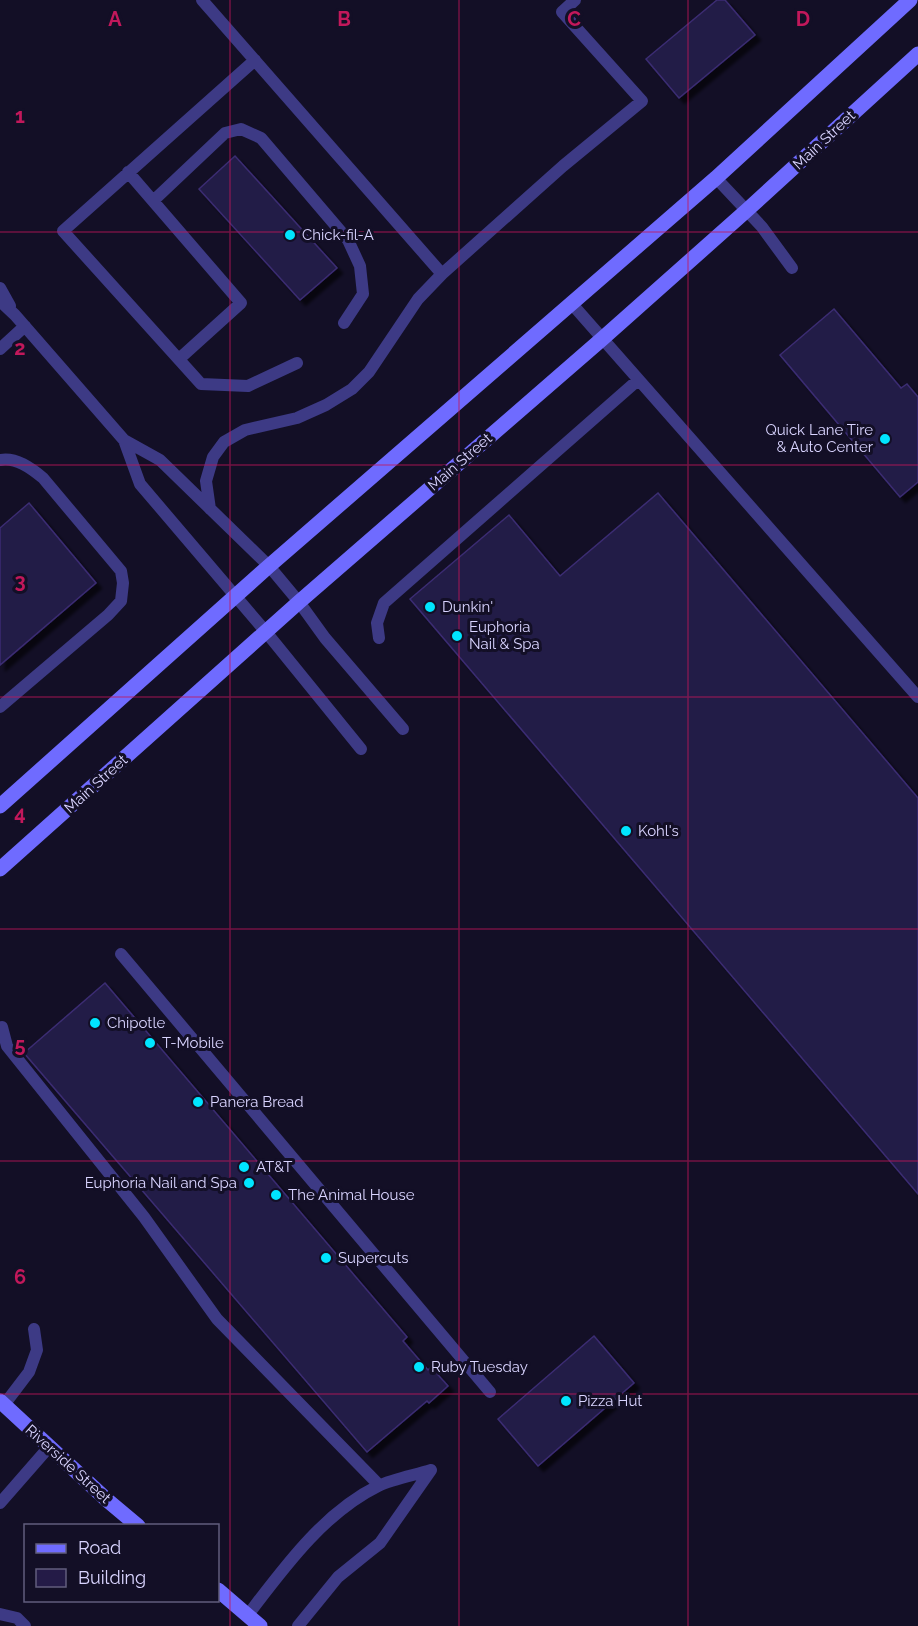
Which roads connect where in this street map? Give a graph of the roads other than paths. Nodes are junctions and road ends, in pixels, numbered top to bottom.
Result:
1 (202, 0) edge
2 (575, 0) edge
3 (910, 0) edge
4 (918, 54) edge
5 (255, 60) junction
6 (128, 172) junction
7 (716, 178) junction
8 (153, 201) junction
9 (747, 211) junction
10 (792, 268) dead end
11 (442, 274) junction
12 (0, 288) edge
13 (0, 301) edge
14 (572, 304) junction
15 (15, 315) junction
16 (344, 323) dead end
17 (25, 326) junction
18 (603, 339) junction
19 (0, 349) edge
20 (179, 359) junction
21 (297, 363) dead end
22 (638, 380) junction
23 (124, 440) junction
24 (0, 460) edge
25 (210, 508) junction
26 (268, 566) junction
27 (235, 596) junction
28 (299, 602) junction
29 (266, 632) junction
30 (379, 638) dead end
31 (918, 697) edge
32 (0, 707) edge
33 (403, 729) dead end
34 (361, 750) dead end
35 (0, 806) edge
36 (0, 869) edge
37 (121, 954) dead end
38 (2, 1027) dead end
39 (34, 1329) dead end
40 (490, 1392) dead end
41 (2, 1403) edge
42 (49, 1447) junction
43 (379, 1485) junction
44 (0, 1503) edge
45 (136, 1524) edge
46 (219, 1591) edge
47 (0, 1614) edge
48 (247, 1616) junction
49 (25, 1626) edge
50 (260, 1626) edge
51 (298, 1626) edge

1 - 5 lane
2 - 11 lane
3 - 7 main road
4 - 9 main road, Main Street
5 - 6 lane
5 - 11 lane
6 - 8 lane
6 - 20 lane
7 - 9 lane
7 - 14 main road
8 - 16 lane
8 - 20 lane
9 - 10 lane
9 - 18 main road, Main Street
11 - 25 lane
12 - 15 lane
13 - 15 lane
14 - 18 lane
14 - 26 main road
15 - 17 lane
17 - 19 lane
17 - 23 lane
18 - 22 lane
18 - 28 main road, Main Street
20 - 21 lane
22 - 30 lane
22 - 31 lane
23 - 25 lane
23 - 27 lane
24 - 32 lane
25 - 26 lane
26 - 27 main road
26 - 28 lane
27 - 29 lane
27 - 35 main road
28 - 29 main road, Main Street
28 - 33 lane
29 - 34 lane
29 - 36 main road, Main Street
37 - 40 lane
38 - 43 lane
39 - 41 lane
41 - 42 main road, Riverside Street
42 - 44 lane
42 - 45 main road, Riverside Street
43 - 48 lane
43 - 51 lane
46 - 48 main road
47 - 49 lane
48 - 50 main road

